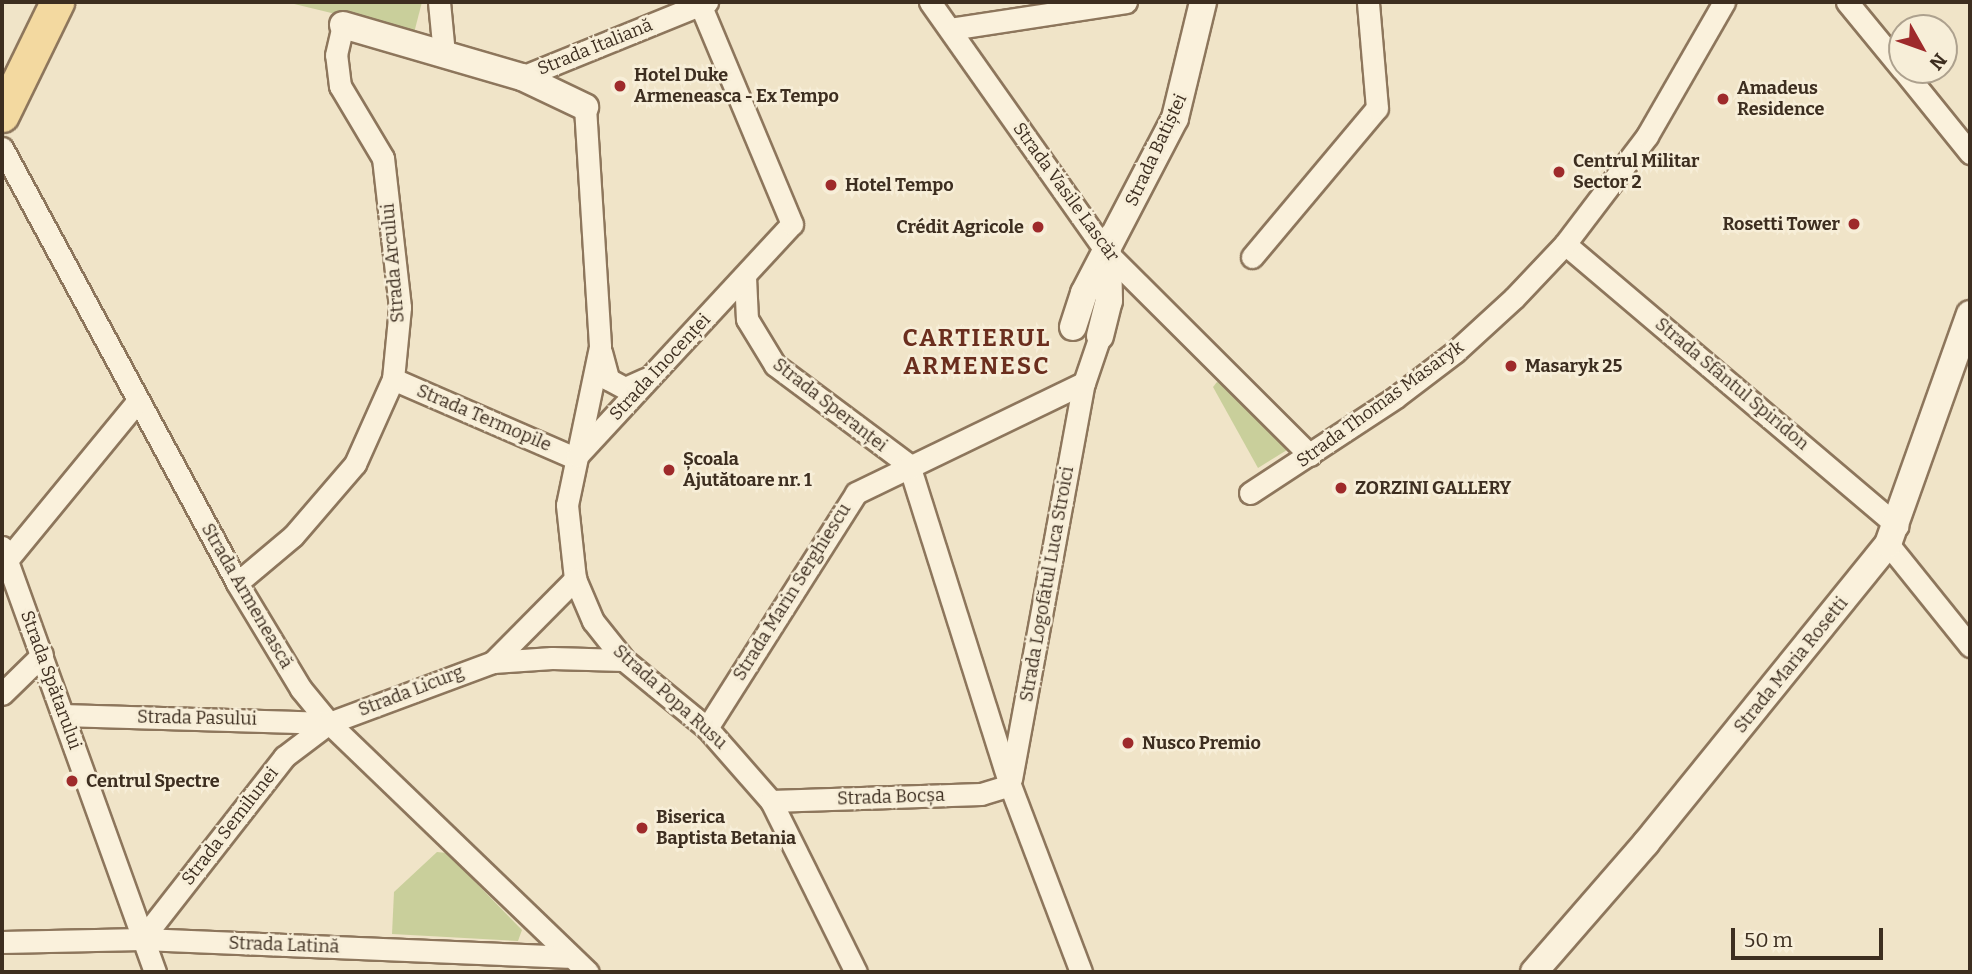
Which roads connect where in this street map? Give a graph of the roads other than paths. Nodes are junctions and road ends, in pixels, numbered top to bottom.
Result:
1 (57, 2) edge
2 (439, 2) edge
3 (930, 2) edge
4 (1126, 2) edge
5 (1203, 2) edge
6 (1368, 2) edge
7 (1724, 2) edge
8 (1847, 2) edge
9 (702, 3) edge
10 (343, 25) joint
11 (950, 29) junction
12 (1888, 53) edge
13 (444, 54) junction
14 (522, 77) junction
15 (1913, 84) edge
16 (585, 107) joint
17 (2, 115) edge
18 (2, 148) edge
19 (1970, 153) edge
20 (1565, 244) junction
21 (1108, 254) junction
22 (1252, 257) dead end
23 (745, 277) junction
24 (1970, 314) edge
25 (1073, 327) joint
26 (1100, 336) joint
27 (600, 347) junction
28 (1086, 375) junction
29 (652, 376) junction
30 (393, 379) junction
31 (138, 402) junction
32 (1311, 455) junction
33 (575, 458) junction
34 (909, 465) junction
35 (1250, 493) dead end
36 (1893, 535) junction
37 (4, 554) edge
38 (575, 579) junction
39 (237, 583) junction
40 (1970, 646) edge
41 (42, 655) junction
42 (625, 660) junction
43 (494, 662) junction
44 (2, 695) edge
45 (64, 715) junction
46 (330, 723) junction
47 (706, 728) junction
48 (1010, 785) junction
49 (771, 801) junction
50 (142, 939) junction
51 (2, 942) edge
52 (567, 957) junction
53 (155, 972) edge
54 (588, 972) edge
55 (856, 972) edge
56 (1081, 972) edge
57 (1534, 972) edge

1 - 17 main road
2 - 13 street
3 - 11 street, Strada Vasile Lascăr
4 - 11 street
5 - 21 street, Strada Batiștei
6 - 22 street
7 - 20 street, Strada Thomas Masaryk
8 - 12 street
9 - 14 street, Strada Italiană
9 - 23 street
10 - 13 street
10 - 30 street, Strada Arcului
11 - 21 street, Strada Vasile Lascăr
13 - 14 street
14 - 16 street
15 - 19 street
16 - 27 street, Strada Popa Rusu
18 - 31 street, Strada Armenească
20 - 32 street, Strada Thomas Masaryk
20 - 36 street, Strada Sfântul Spiridon
21 - 25 street, Strada Batiștei
21 - 26 street, Strada Batiștei
21 - 32 street, Strada Vasile Lascăr
23 - 29 street, Strada Inocenței
23 - 34 street, Strada Speranței
24 - 36 street, Strada Maria Rosetti
25 - 28 street
26 - 28 street, Strada Logofătul Luca Stroici
27 - 29 street
27 - 33 street, Strada Popa Rusu
28 - 34 street, Strada Marin Serghiescu
28 - 48 street, Strada Logofătul Luca Stroici
29 - 33 street, Strada Inocenței
30 - 33 street, Strada Termopile
30 - 39 street, Strada Arcului
31 - 37 street
31 - 39 street, Strada Armenească
32 - 35 street, Strada Thomas Masaryk
33 - 38 street, Strada Popa Rusu
34 - 47 street, Strada Marin Serghiescu
34 - 48 street
36 - 40 street, Strada Sfântul Spiridon
36 - 57 street, Strada Maria Rosetti
37 - 41 street, Strada Spătarului
38 - 42 street, Strada Popa Rusu
38 - 43 street, Strada Licurg
39 - 46 street, Strada Armenească
41 - 44 street
41 - 45 street, Strada Spătarului
42 - 43 street, Strada Licurg
42 - 47 street, Strada Popa Rusu
43 - 46 street, Strada Licurg
45 - 46 street, Strada Pasului
45 - 50 street, Strada Spătarului
46 - 50 street, Strada Semilunei
46 - 52 street, Strada Armenească
47 - 49 street, Strada Popa Rusu
48 - 49 street, Strada Bocșa
48 - 56 street
49 - 55 street, Strada Popa Rusu
50 - 51 street, Strada Latină
50 - 52 street, Strada Latină
50 - 53 street, Strada Spătarului
52 - 54 street, Strada Armenească

